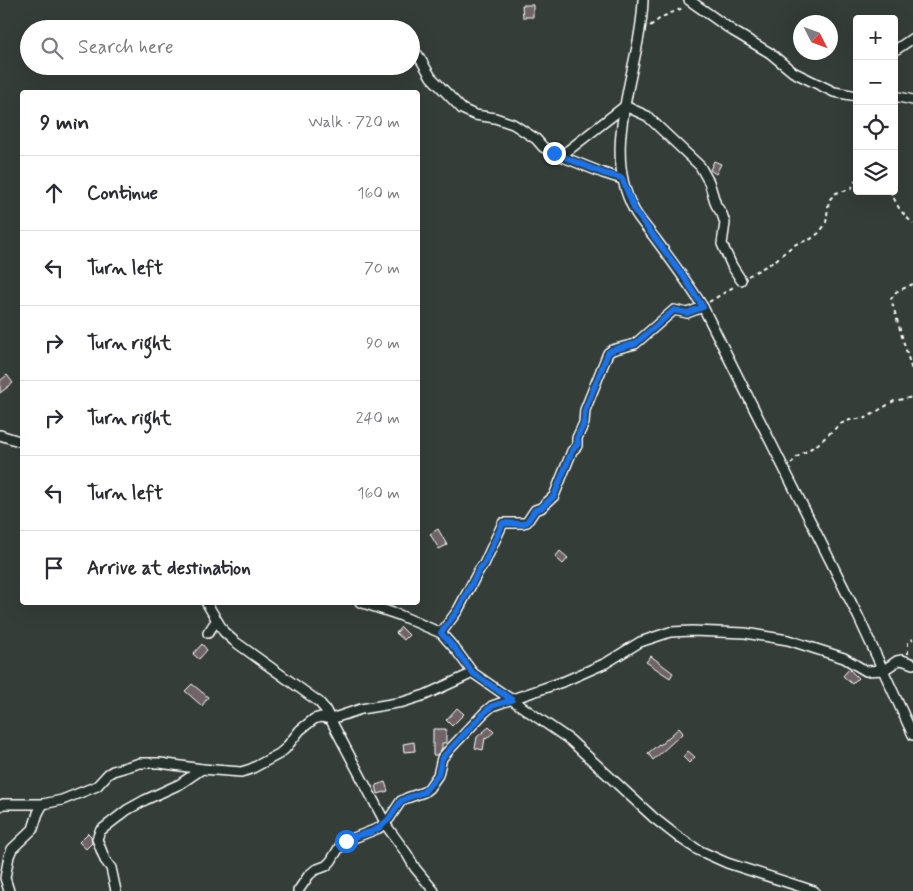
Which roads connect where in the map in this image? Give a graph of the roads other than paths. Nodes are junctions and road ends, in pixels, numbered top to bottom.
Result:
1 (643, 0) edge
2 (689, 0) edge
3 (913, 38) edge
4 (898, 48) edge
5 (420, 58) edge
6 (853, 95) edge
7 (898, 97) edge
8 (913, 100) edge
9 (625, 106) junction
10 (561, 156) junction
11 (622, 178) junction
12 (741, 280) road end
13 (703, 307) junction
14 (0, 435) edge
15 (20, 441) edge
16 (208, 605) edge
17 (369, 605) edge
18 (216, 621) junction
19 (208, 633) dead end
20 (441, 633) junction
21 (910, 663) edge
22 (884, 670) junction
23 (473, 673) junction
24 (512, 700) junction
25 (331, 719) junction
26 (913, 733) edge
27 (202, 769) junction
28 (43, 804) junction
29 (0, 806) edge
30 (385, 823) junction
31 (9, 891) edge
32 (116, 891) edge
33 (298, 891) edge
34 (434, 891) edge
35 (814, 891) edge

1 - 9 street
2 - 6 street
3 - 4 street
5 - 10 street
7 - 8 street
9 - 10 street
9 - 11 street
9 - 12 street
10 - 11 street
11 - 13 street
13 - 20 street
13 - 22 street
14 - 15 street
16 - 18 street
17 - 20 street
18 - 19 street
18 - 25 street
20 - 23 street
21 - 22 street
22 - 24 street
22 - 26 street
23 - 24 street
23 - 25 street
24 - 30 street
24 - 35 street
25 - 27 street
25 - 30 street
27 - 28 street
27 - 32 street
28 - 29 street
28 - 31 street
30 - 33 street
30 - 34 street

